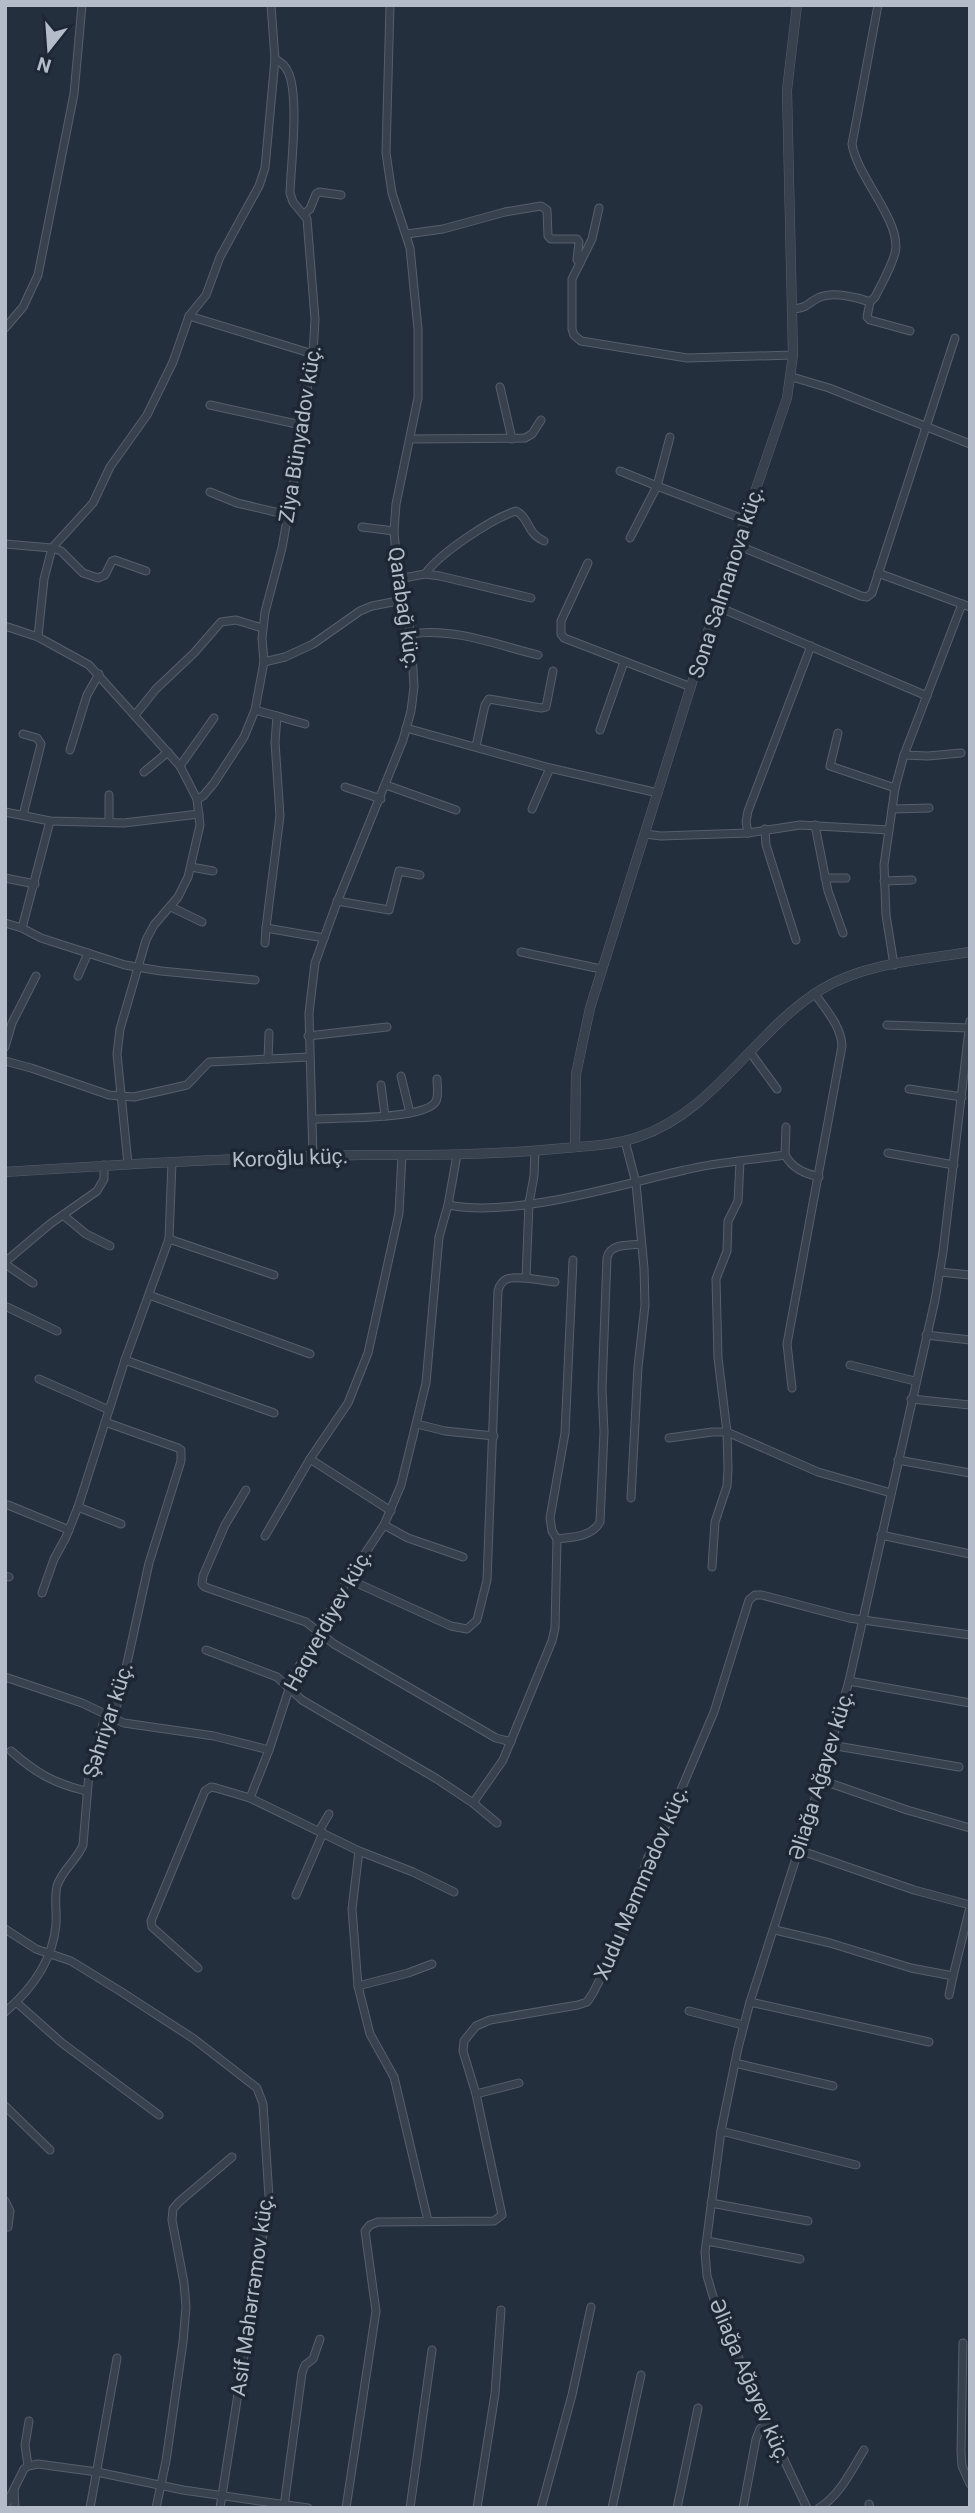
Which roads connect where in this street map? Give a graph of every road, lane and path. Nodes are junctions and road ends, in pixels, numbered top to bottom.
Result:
1 (82, 5) edge
2 (271, 5) edge
3 (390, 5) edge
4 (797, 5) edge
5 (878, 5) edge
6 (275, 59) junction
7 (341, 195) dead end
8 (599, 208) dead end
9 (304, 214) junction
10 (407, 234) junction
11 (580, 263) junction
12 (870, 302) junction
13 (792, 309) junction
14 (189, 316) junction
15 (5, 327) edge
16 (910, 331) dead end
17 (955, 338) dead end
18 (313, 354) junction
19 (793, 355) junction
20 (792, 377) junction
21 (500, 387) dead end
22 (210, 405) dead end
23 (541, 421) dead end
24 (301, 425) junction
25 (925, 428) junction
26 (670, 437) dead end
27 (411, 439) junction
28 (512, 439) junction
29 (970, 444) edge
30 (620, 471) dead end
31 (657, 486) junction
32 (210, 492) dead end
33 (288, 515) junction
34 (746, 520) junction
35 (362, 527) dead end
36 (394, 531) junction
37 (630, 538) dead end
38 (544, 541) dead end
39 (5, 544) edge
40 (737, 545) junction
41 (52, 548) junction
42 (589, 564) dead end
43 (146, 571) dead end
44 (877, 573) junction
45 (425, 574) junction
46 (398, 579) junction
47 (531, 598) dead end
48 (402, 600) junction
49 (966, 605) edge
50 (716, 606) junction
51 (5, 626) edge
52 (262, 628) junction
53 (411, 634) junction
54 (38, 637) junction
55 (811, 646) junction
56 (538, 655) dead end
57 (264, 662) junction
58 (624, 662) junction
59 (553, 671) dead end
60 (99, 674) junction
61 (691, 687) junction
62 (927, 696) junction
63 (255, 710) junction
64 (135, 715) junction
65 (277, 716) junction
66 (214, 718) dead end
67 (305, 724) dead end
68 (406, 728) junction
69 (600, 730) dead end
70 (838, 733) dead end
71 (23, 734) dead end
72 (476, 746) junction
73 (70, 750) dead end
74 (168, 752) junction
75 (961, 753) dead end
76 (904, 755) junction
77 (180, 766) junction
78 (550, 768) junction
79 (144, 772) dead end
80 (386, 785) junction
81 (345, 787) dead end
82 (895, 788) junction
83 (658, 793) junction
84 (109, 795) dead end
85 (197, 799) junction
86 (381, 799) junction
87 (929, 808) dead end
88 (533, 809) dead end
89 (893, 809) junction
90 (456, 810) dead end
91 (5, 812) edge
92 (200, 814) junction
93 (23, 815) junction
94 (50, 821) junction
95 (109, 822) junction
96 (815, 825) junction
97 (765, 829) junction
98 (889, 830) junction
99 (748, 833) junction
100 (645, 834) junction
101 (191, 867) junction
102 (213, 871) dead end
103 (421, 875) dead end
104 (5, 878) edge
105 (825, 878) junction
106 (846, 878) dead end
107 (912, 880) dead end
108 (884, 881) junction
109 (35, 884) junction
110 (337, 901) junction
111 (171, 907) junction
112 (202, 922) dead end
113 (5, 923) edge
114 (22, 928) junction
115 (266, 928) junction
116 (843, 933) dead end
117 (324, 938) junction
118 (796, 940) dead end
119 (265, 943) dead end
120 (521, 952) dead end
121 (970, 952) edge
122 (88, 953) junction
123 (894, 965) junction
124 (136, 968) junction
125 (601, 970) junction
126 (36, 976) dead end
127 (78, 976) dead end
128 (256, 981) dead end
129 (815, 994) junction
130 (970, 1021) edge
131 (887, 1026) dead end
132 (387, 1027) dead end
133 (969, 1028) edge
134 (269, 1033) dead end
135 (308, 1036) junction
136 (5, 1046) edge
137 (750, 1052) junction
138 (309, 1057) junction
139 (268, 1059) junction
140 (5, 1061) edge
141 (401, 1076) dead end
142 (437, 1079) dead end
143 (967, 1080) edge
144 (381, 1085) dead end
145 (777, 1089) dead end
146 (909, 1089) dead end
147 (121, 1097) junction
148 (962, 1097) junction
149 (410, 1114) junction
150 (384, 1116) junction
151 (313, 1119) junction
152 (786, 1127) dead end
153 (625, 1141) junction
154 (575, 1147) junction
155 (535, 1151) junction
156 (888, 1153) dead end
157 (402, 1155) junction
158 (457, 1155) junction
159 (785, 1155) junction
160 (313, 1157) junction
161 (740, 1162) junction
162 (172, 1163) junction
163 (128, 1164) junction
164 (104, 1166) junction
165 (954, 1166) junction
166 (5, 1172) edge
167 (819, 1177) junction
168 (636, 1183) junction
169 (529, 1203) junction
170 (448, 1205) junction
171 (63, 1214) junction
172 (169, 1239) junction
173 (641, 1244) junction
174 (110, 1247) dead end
175 (573, 1260) dead end
176 (5, 1263) edge
177 (940, 1272) junction
178 (274, 1275) dead end
179 (970, 1275) edge
180 (526, 1278) junction
181 (555, 1282) dead end
182 (33, 1283) dead end
183 (149, 1295) junction
184 (5, 1306) edge
185 (57, 1331) dead end
186 (926, 1335) junction
187 (970, 1340) edge
188 (310, 1354) dead end
189 (125, 1360) junction
190 (850, 1365) dead end
191 (39, 1379) dead end
192 (915, 1381) junction
193 (792, 1388) dead end
194 (911, 1399) junction
195 (970, 1405) edge
196 (109, 1410) junction
197 (274, 1413) dead end
198 (105, 1422) junction
199 (417, 1424) junction
200 (727, 1432) junction
201 (494, 1436) junction
202 (669, 1438) dead end
203 (310, 1459) junction
204 (898, 1461) junction
205 (970, 1473) edge
206 (246, 1490) dead end
207 (891, 1493) junction
208 (631, 1498) dead end
209 (8, 1505) dead end
210 (78, 1507) junction
211 (391, 1511) junction
212 (121, 1524) dead end
213 (384, 1525) junction
214 (69, 1530) junction
215 (881, 1535) junction
216 (265, 1536) dead end
217 (557, 1539) junction
218 (970, 1554) edge
219 (463, 1558) dead end
220 (712, 1567) dead end
221 (348, 1579) junction
222 (42, 1593) dead end
223 (861, 1620) junction
224 (319, 1631) junction
225 (970, 1635) edge
226 (206, 1650) dead end
227 (5, 1677) edge
228 (849, 1681) junction
229 (288, 1687) junction
230 (970, 1703) edge
231 (109, 1716) junction
232 (511, 1742) junction
233 (831, 1745) junction
234 (269, 1750) junction
235 (10, 1751) dead end
236 (959, 1767) dead end
237 (821, 1780) junction
238 (86, 1791) junction
239 (250, 1798) junction
240 (473, 1803) junction
241 (329, 1814) dead end
242 (497, 1823) dead end
243 (970, 1828) edge
244 (321, 1832) junction
245 (799, 1850) junction
246 (359, 1851) junction
247 (454, 1892) dead end
248 (296, 1895) dead end
249 (970, 1906) edge
250 (5, 1929) edge
251 (775, 1930) junction
252 (49, 1953) junction
253 (432, 1964) dead end
254 (198, 1968) dead end
255 (953, 1976) junction
256 (358, 1986) junction
257 (949, 1994) dead end
258 (16, 2002) junction
259 (750, 2002) junction
260 (5, 2011) edge
261 (689, 2011) dead end
262 (743, 2025) junction
263 (929, 2042) dead end
264 (735, 2063) junction
265 (519, 2083) dead end
266 (833, 2086) dead end
267 (476, 2094) junction
268 (5, 2106) edge
269 (159, 2115) dead end
270 (721, 2131) junction
271 (50, 2150) dead end
272 (232, 2157) dead end
273 (856, 2165) dead end
274 (5, 2201) edge
275 (711, 2203) junction
276 (429, 2221) junction
277 (808, 2221) dead end
278 (8, 2227) dead end
279 (707, 2241) junction
280 (800, 2259) dead end
281 (591, 2307) dead end
282 (501, 2310) dead end
283 (320, 2339) dead end
284 (963, 2343) dead end
285 (432, 2350) dead end
286 (117, 2358) dead end
287 (641, 2375) dead end
288 (698, 2408) dead end
289 (29, 2421) dead end
290 (766, 2424) junction
291 (864, 2450) dead end
292 (28, 2466) junction
293 (97, 2472) junction
294 (970, 2484) edge
295 (162, 2486) junction
296 (14, 2489) junction
297 (222, 2495) junction
298 (284, 2506) edge
299 (5, 2507) edge
300 (15, 2508) edge
301 (90, 2508) edge
302 (156, 2508) edge
303 (220, 2508) edge
304 (308, 2508) edge
305 (346, 2508) edge
306 (411, 2508) edge
307 (477, 2508) edge
308 (541, 2508) edge
309 (612, 2508) edge
310 (677, 2508) edge
311 (743, 2508) edge
312 (807, 2508) edge
313 (819, 2508) edge

1 - 15 street
2 - 6 street
3 - 10 street, Qarabağ küç.
4 - 13 street, Sona Salmanova küç.
5 - 12 street
6 - 9 street, Ziya Bünyadov küç.
6 - 14 street
7 - 9 street
8 - 11 street
9 - 18 street, Ziya Bünyadov küç.
10 - 11 street
10 - 27 street, Qarabağ küç.
11 - 19 street
12 - 13 street
12 - 16 street
13 - 19 street, Sona Salmanova küç.
14 - 18 street
14 - 41 street
17 - 25 street
18 - 24 street, Ziya Bünyadov küç.
19 - 20 street, Sona Salmanova küç.
20 - 25 street
20 - 34 street, Sona Salmanova küç.
21 - 28 street
22 - 24 street
23 - 28 street
24 - 33 street, Ziya Bünyadov küç.
25 - 29 street
25 - 44 street
26 - 31 street
27 - 28 street
27 - 36 street, Qarabağ küç.
30 - 31 street
31 - 34 street
31 - 37 street
32 - 33 street
33 - 52 street, Ziya Bünyadov küç.
34 - 40 street, Sona Salmanova küç.
35 - 36 street
36 - 46 street, Qarabağ küç.
38 - 45 street
39 - 41 street
40 - 44 street
40 - 50 street, Sona Salmanova küç.
41 - 43 street
41 - 54 street
42 - 58 street
44 - 49 street
45 - 46 street
45 - 47 street
46 - 48 street, Qarabağ küç.
48 - 53 street, Qarabağ küç.
48 - 57 street
49 - 62 street
50 - 55 street
50 - 61 street, Sona Salmanova küç.
51 - 54 street
52 - 57 street, Ziya Bünyadov küç.
52 - 64 street
53 - 56 street
53 - 68 street, Qarabağ küç.
54 - 60 street
55 - 62 street
55 - 99 street
57 - 63 street, Ziya Bünyadov küç.
58 - 61 street
58 - 69 street
59 - 72 street
60 - 64 street
60 - 73 street
61 - 83 street, Sona Salmanova küç.
62 - 76 street
63 - 65 street
63 - 85 street, Ziya Bünyadov küç.
64 - 74 street
65 - 67 street
65 - 115 street
66 - 77 street
68 - 72 street
68 - 80 street, Qarabağ küç.
70 - 82 street
71 - 93 street
72 - 78 street
74 - 77 street
74 - 79 street
75 - 76 street
76 - 82 street
77 - 85 street
78 - 83 street
78 - 88 street
80 - 86 street, Qarabağ küç.
80 - 90 street
81 - 86 street
82 - 89 street
83 - 100 street, Sona Salmanova küç.
84 - 95 street
85 - 92 street
86 - 110 street, Qarabağ küç.
87 - 89 street
89 - 98 street
91 - 93 street
92 - 95 street
92 - 101 street
93 - 94 street
94 - 95 street
94 - 109 street
96 - 97 street
96 - 98 street
96 - 105 street
97 - 99 street
97 - 118 street
98 - 108 street
99 - 100 street
100 - 125 street, Sona Salmanova küç.
101 - 102 street
101 - 111 street
103 - 110 street
104 - 109 street
105 - 106 street
105 - 116 street
107 - 108 street
108 - 123 street
109 - 114 street
110 - 117 street, Qarabağ küç.
111 - 112 street
111 - 124 street
113 - 114 street
114 - 122 street
115 - 117 street
115 - 119 street
117 - 135 street, Qarabağ küç.
120 - 125 street
121 - 123 street, Koroğlu küç.
122 - 124 street
122 - 127 street
123 - 129 street, Koroğlu küç.
124 - 128 street
124 - 147 street
125 - 154 street, Sona Salmanova küç.
126 - 136 street
129 - 137 street, Koroğlu küç.
129 - 167 street
130 - 133 street, Əliağa Ağayev küç.
131 - 133 street
132 - 135 street
133 - 143 street, Əliağa Ağayev küç.
134 - 139 street
135 - 138 street, Qarabağ küç.
137 - 145 street
137 - 153 street, Koroğlu küç.
138 - 139 street
138 - 151 street, Qarabağ küç.
139 - 147 street
140 - 147 street
141 - 149 street
142 - 149 street
143 - 148 street, Əliağa Ağayev küç.
144 - 150 street
146 - 148 street
147 - 163 street
148 - 165 street, Əliağa Ağayev küç.
149 - 150 street
150 - 151 street
151 - 160 street, Qarabağ küç.
152 - 159 street
153 - 154 street, Koroğlu küç.
153 - 168 street
154 - 155 street, Koroğlu küç.
155 - 158 street, Koroğlu küç.
155 - 169 street
156 - 165 street
157 - 158 street, Koroğlu küç.
157 - 160 street, Koroğlu küç.
157 - 203 street
158 - 170 street, Haqverdiyev küç.
159 - 161 street
159 - 167 street
160 - 162 street, Koroğlu küç.
161 - 168 street
161 - 200 street
162 - 163 street, Koroğlu küç.
162 - 172 street
163 - 164 street, Koroğlu küç.
164 - 166 street, Koroğlu küç.
164 - 171 street
165 - 177 street, Əliağa Ağayev küç.
167 - 193 street
168 - 169 street
168 - 173 street
169 - 170 street
169 - 180 street
170 - 199 street, Haqverdiyev küç.
171 - 174 street
171 - 176 street
172 - 178 street
172 - 183 street
173 - 208 street
173 - 217 street
175 - 217 street
176 - 182 street
177 - 179 street
177 - 186 street, Əliağa Ağayev küç.
180 - 181 street
180 - 201 street
183 - 188 street
183 - 189 street
184 - 185 street
186 - 187 street
186 - 192 street, Əliağa Ağayev küç.
189 - 196 street
189 - 197 street
190 - 192 street
191 - 196 street
192 - 194 street, Əliağa Ağayev küç.
194 - 195 street
194 - 204 street, Əliağa Ağayev küç.
196 - 198 street
198 - 210 street
198 - 231 street, Şəhriyar küç.
199 - 201 street
199 - 211 street, Haqverdiyev küç.
200 - 202 street
200 - 207 street
200 - 220 street
201 - 221 street
203 - 211 street
203 - 216 street
204 - 205 street
204 - 207 street, Əliağa Ağayev küç.
206 - 224 street
207 - 215 street, Əliağa Ağayev küç.
209 - 214 street
210 - 212 street
210 - 214 street
211 - 213 street, Haqverdiyev küç.
213 - 219 street
213 - 221 street, Haqverdiyev küç.
214 - 222 street
215 - 218 street
215 - 223 street, Əliağa Ağayev küç.
217 - 232 street
221 - 224 street, Haqverdiyev küç.
223 - 225 street, Xudu Məmmədov küç.
223 - 228 street, Əliağa Ağayev küç.
223 - 267 street, Xudu Məmmədov küç.
224 - 229 street, Haqverdiyev küç.
224 - 232 street
226 - 229 street
227 - 231 street
228 - 230 street
228 - 233 street, Əliağa Ağayev küç.
229 - 234 street, Haqverdiyev küç.
229 - 240 street
231 - 234 street
231 - 238 street, Şəhriyar küç.
232 - 240 street
233 - 236 street
233 - 237 street, Əliağa Ağayev küç.
234 - 239 street, Haqverdiyev küç.
235 - 238 street
237 - 243 street
237 - 245 street, Əliağa Ağayev küç.
238 - 252 street, Şəhriyar küç.
239 - 244 street
239 - 254 street
240 - 242 street
241 - 244 street
244 - 246 street
244 - 248 street
245 - 249 street
245 - 251 street, Əliağa Ağayev küç.
246 - 247 street
246 - 256 street
249 - 255 street
250 - 252 street, Asif Məhərrəmov küç.
251 - 255 street
251 - 259 street, Əliağa Ağayev küç.
252 - 258 street, Şəhriyar küç.
252 - 297 street, Asif Məhərrəmov küç.
253 - 256 street
255 - 257 street
256 - 276 street
258 - 260 street, Şəhriyar küç.
258 - 269 street
259 - 262 street, Əliağa Ağayev küç.
259 - 263 street
261 - 262 street
262 - 264 street, Əliağa Ağayev küç.
264 - 266 street
264 - 270 street, Əliağa Ağayev küç.
265 - 267 street
267 - 276 street, Xudu Məmmədov küç.
268 - 271 street
270 - 273 street
270 - 275 street, Əliağa Ağayev küç.
272 - 295 street
274 - 278 street
275 - 277 street
275 - 279 street, Əliağa Ağayev küç.
276 - 305 street, Xudu Məmmədov küç.
279 - 280 street
279 - 290 street, Əliağa Ağayev küç.
281 - 308 street
282 - 307 street
283 - 298 street
284 - 294 street
285 - 306 street
286 - 293 street
287 - 309 street
288 - 310 street
289 - 292 street
290 - 311 street
290 - 312 street, Əliağa Ağayev küç.
291 - 313 street
292 - 293 street
292 - 296 street
293 - 295 street
293 - 301 street
295 - 297 street
295 - 302 street
296 - 299 street
296 - 300 street
297 - 298 street
297 - 303 street, Asif Məhərrəmov küç.
298 - 304 street

